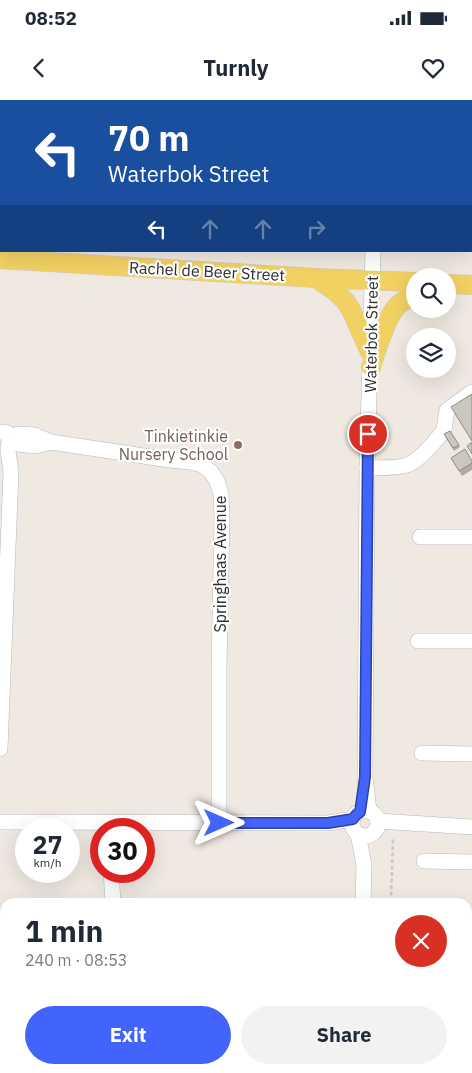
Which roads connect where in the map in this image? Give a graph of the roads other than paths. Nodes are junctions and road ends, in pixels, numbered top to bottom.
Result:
1 (373, 252) edge
2 (0, 259) edge
3 (316, 278) junction
4 (372, 280) junction
5 (406, 282) edge
6 (406, 299) edge
7 (370, 360) junction
8 (472, 392) edge
9 (9, 440) edge
10 (368, 468) junction
11 (420, 537) dead end
12 (472, 537) edge
13 (418, 641) dead end
14 (472, 641) edge
15 (0, 749) edge
16 (422, 753) dead end
17 (472, 754) edge
18 (0, 822) edge
19 (219, 823) junction
20 (364, 823) junction
21 (90, 825) edge
22 (155, 825) edge
23 (472, 827) edge
24 (424, 861) dead end
25 (472, 862) edge
26 (111, 883) edge
27 (112, 898) edge
28 (364, 898) edge

1 - 4 street, Waterbok Street
2 - 3 main road, Rachel de Beer Street
3 - 4 main road, Rachel de Beer Street
3 - 7 main road
4 - 5 main road, Rachel de Beer Street
4 - 7 street, Waterbok Street
6 - 7 main road
7 - 10 street, Waterbok Street
8 - 10 street
9 - 15 street
9 - 19 street, Springhaas Avenue
10 - 20 street, Waterbok Street
11 - 12 street
13 - 14 street
16 - 17 street
18 - 21 street
19 - 20 street
19 - 22 street
20 - 23 street
20 - 28 street, Waterbok Street
24 - 25 street
26 - 27 street

